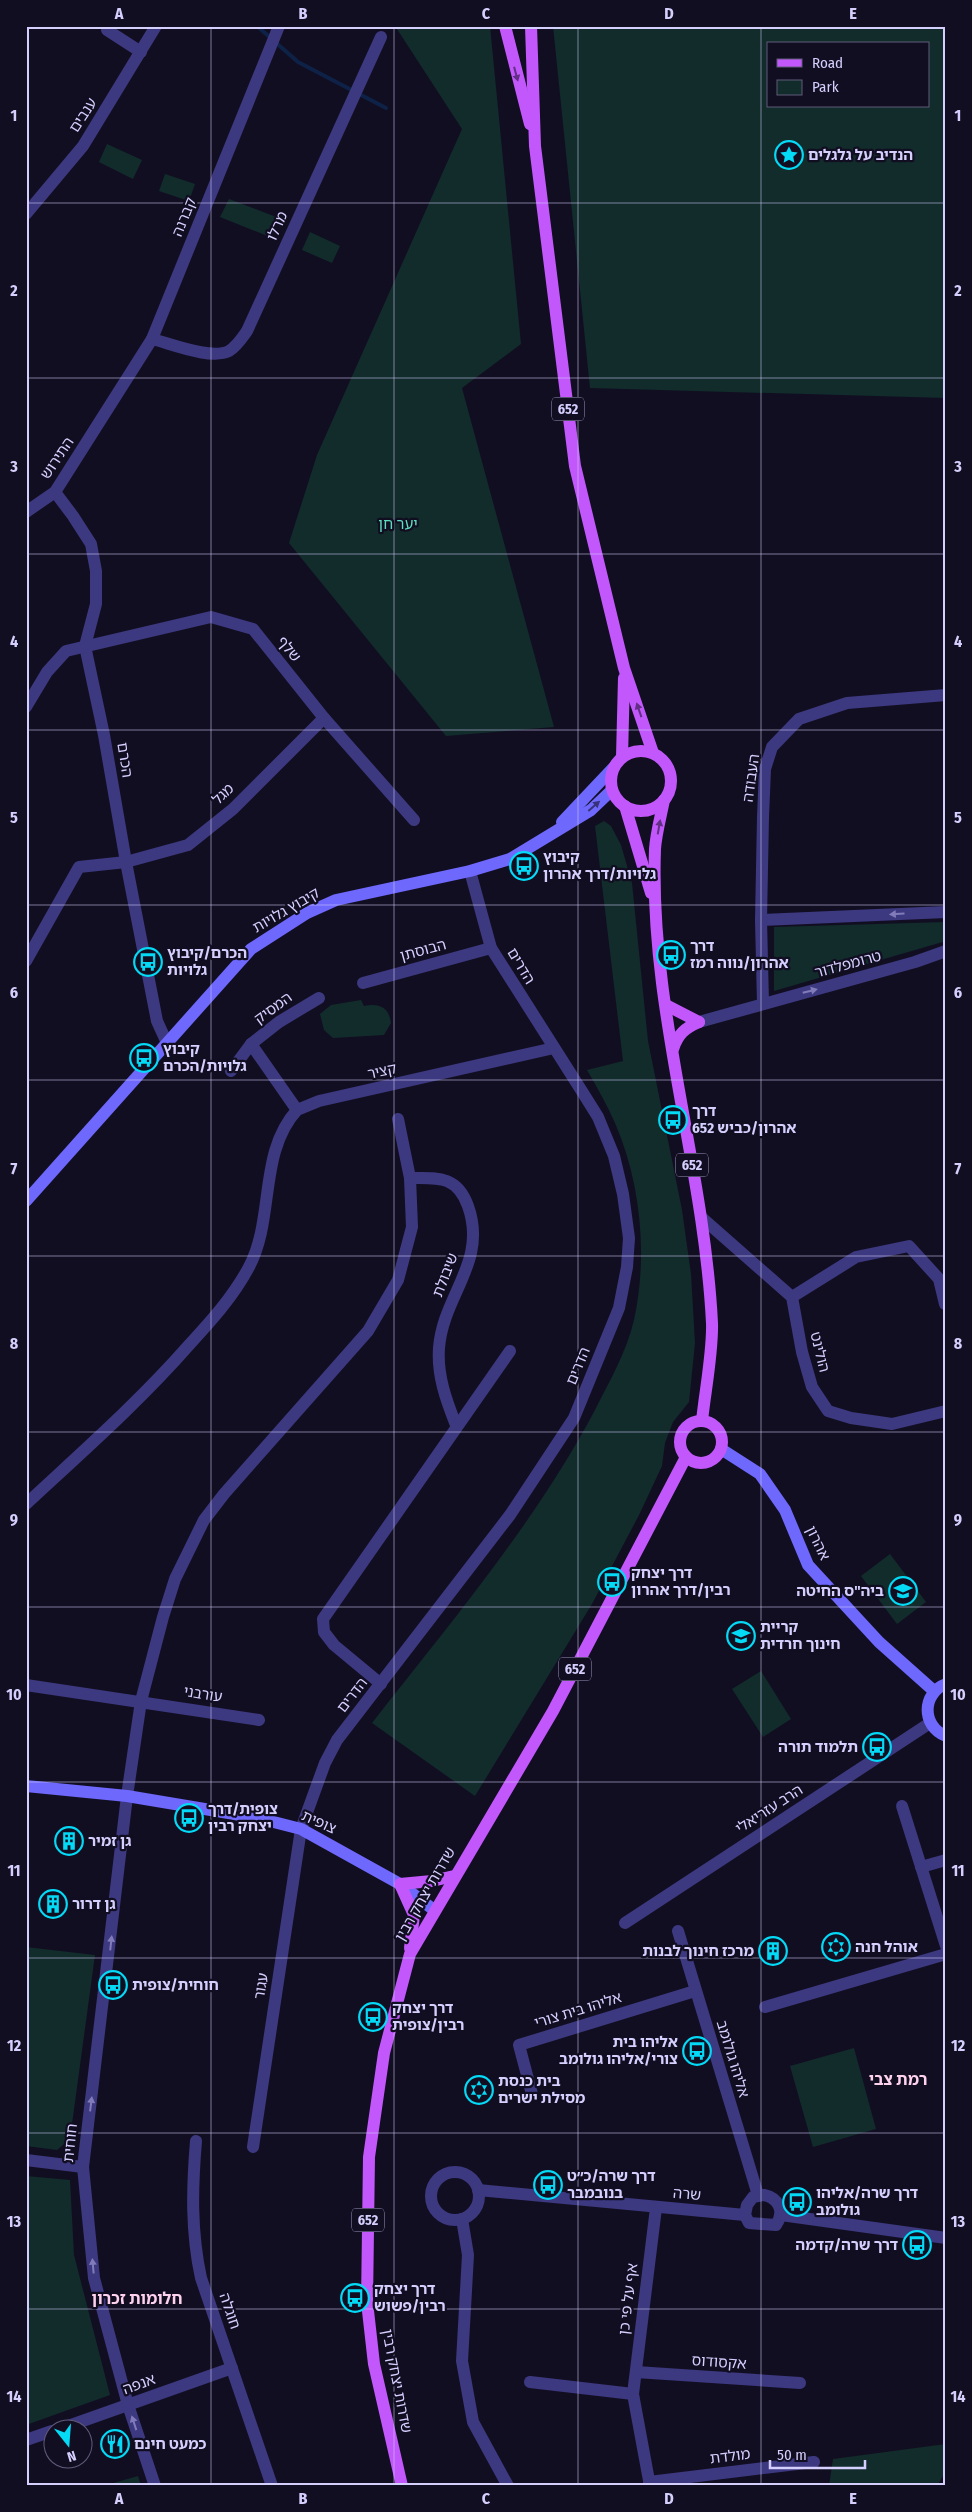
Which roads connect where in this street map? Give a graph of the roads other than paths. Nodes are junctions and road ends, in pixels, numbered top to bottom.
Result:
1 (156, 26) edge
2 (279, 26) edge
3 (505, 26) edge
4 (532, 26) edge
5 (107, 30) dead end
6 (381, 37) dead end
7 (141, 52) junction
8 (535, 146) junction
9 (26, 214) edge
10 (152, 339) junction
11 (106, 414) joint
12 (54, 492) junction
13 (26, 512) edge
14 (85, 646) junction
15 (624, 668) junction
16 (946, 695) edge
17 (26, 707) edge
18 (324, 718) junction
19 (653, 753) junction
20 (622, 757) junction
21 (614, 767) junction
22 (612, 790) junction
23 (664, 800) junction
24 (625, 806) junction
25 (414, 820) dead end
26 (544, 839) junction
27 (126, 862) junction
28 (470, 871) junction
29 (656, 910) junction
30 (946, 912) edge
31 (761, 920) junction
32 (491, 948) junction
33 (946, 951) edge
34 (26, 961) edge
35 (363, 983) dead end
36 (319, 998) dead end
37 (763, 1003) junction
38 (666, 1004) junction
39 (699, 1022) junction
40 (167, 1043) junction
41 (251, 1044) junction
42 (554, 1048) junction
43 (672, 1051) junction
44 (231, 1071) dead end
45 (297, 1110) junction
46 (398, 1119) dead end
47 (410, 1178) junction
48 (26, 1201) edge
49 (701, 1217) junction
50 (792, 1297) junction
51 (945, 1304) edge
52 (510, 1350) dead end
53 (946, 1411) edge
54 (702, 1421) junction
55 (456, 1425) junction
56 (721, 1449) junction
57 (686, 1457) junction
58 (26, 1504) edge
59 (381, 1684) junction
60 (946, 1684) edge
61 (26, 1685) edge
62 (934, 1691) junction
63 (141, 1701) junction
64 (259, 1720) dead end
65 (930, 1723) junction
66 (946, 1736) edge
67 (26, 1786) edge
68 (127, 1796) junction
69 (902, 1806) dead end
70 (301, 1830) junction
71 (946, 1860) edge
72 (921, 1867) junction
73 (454, 1876) junction
74 (400, 1884) junction
75 (434, 1910) junction
76 (625, 1923) dead end
77 (678, 1931) dead end
78 (946, 1946) edge
79 (410, 1954) junction
80 (946, 1954) edge
81 (695, 1991) junction
82 (765, 2007) dead end
83 (532, 2094) dead end
84 (196, 2141) dead end
85 (253, 2147) dead end
86 (26, 2160) edge
87 (83, 2167) junction
88 (478, 2190) junction
89 (758, 2195) junction
90 (656, 2208) junction
91 (745, 2215) junction
92 (781, 2215) junction
93 (462, 2219) junction
94 (946, 2231) edge
95 (912, 2233) junction
96 (946, 2238) edge
97 (232, 2368) junction
98 (636, 2372) junction
99 (530, 2382) dead end
100 (800, 2383) dead end
101 (633, 2394) junction
102 (128, 2405) junction
103 (85, 2420) edge
104 (42, 2434) edge
105 (26, 2440) edge
106 (814, 2462) dead end
107 (650, 2484) edge
108 (155, 2486) edge
109 (272, 2486) edge
110 (402, 2486) edge
111 (508, 2486) edge

1 - 7 street, ענבים
2 - 10 street, קברנה
3 -> 8 main road, 652
4 - 8 main road, 652
5 - 7 street
6 - 10 street, מרלו
7 - 9 street, ענבים
8 - 15 main road, 652
10 - 11 street, קברנה
11 - 12 street, התירוש
12 - 13 street, התירוש
12 - 14 street, הכרם
14 - 17 street, שלף
14 - 18 street, שלף
14 - 27 street, הכרם
19 -> 15 main road, 652
15 - 20 main road, 652
16 - 31 street, העבודה
18 - 25 street, שלף
18 - 27 street, מגל
19 - 20 main road
19 - 23 main road, 652
20 - 21 main road
21 - 22 main road
21 - 26 street, קיבוץ גלויות
22 - 24 main road, 652
26 -> 22 street, קיבוץ גלויות
23 - 24 main road
29 -> 23 main road, 652
24 - 29 main road, 652
26 - 28 street, קיבוץ גלויות
27 - 34 street, מגל
27 - 40 street, הכרם
28 - 32 street, הדרים
28 - 40 street, קיבוץ גלויות
29 - 38 main road, 652
30 -> 31 street
31 - 37 street, העבודה
32 - 35 street, הבוסתן
32 - 42 street, הדרים
37 -> 33 street, טרומפלדור
36 - 41 street, המסיק
37 - 39 street, טרומפלדור
38 - 39 main road
38 - 43 main road, 652
39 - 43 main road
40 - 48 street, קיבוץ גלויות
41 - 44 street, המסיק
41 - 45 street
42 - 45 street, קציר
42 - 59 street, הדרים
43 - 49 main road, 652
45 - 58 street
46 - 47 street
47 - 55 street, שיבולת
47 - 63 street
49 - 50 street
49 - 54 main road, 652
50 - 51 street
50 - 53 street, הולינט
52 - 55 street
54 - 56 main road
54 - 57 main road
55 - 59 street
56 - 57 main road
56 - 62 street, אהרון
57 - 73 main road, שדרות יצחק רבין / 652
59 - 70 street, הדרים
60 - 62 street
61 - 63 street, עורבני
62 - 65 street
63 - 64 street, עורבני
63 - 68 street
65 - 66 street
65 - 76 street, הרב עזריאלי
67 - 68 street, צופית
68 - 70 street, צופית
87 -> 68 street, חוחית
69 - 72 street
70 - 74 street, צופית
70 - 85 street, עגור
71 - 72 street
72 - 78 street
73 - 74 main road
73 - 75 main road, שדרות יצחק רבין / 652
74 - 75 street, צופית
74 - 79 main road
75 - 79 main road, שדרות יצחק רבין / 652
77 - 81 street, אליהו גולומב
79 - 110 main road, שדרות יצחק רבין / 652
80 - 82 street
81 - 83 street, אליהו בית צורי
81 - 89 street, אליהו גולומב
84 - 97 street, חוגלה
86 - 87 street
102 -> 87 street, חוחית
88 - 90 street, שרה
88 - 93 street
88 - 93 street
89 - 91 street
89 - 92 street
90 - 91 street, שרה
90 - 98 street, אף על פי כן
91 - 92 street
92 - 95 street
93 - 111 street
94 - 95 street
95 - 96 street
97 - 102 street, אנפה
97 - 109 street, חוגלה
98 - 100 street, אקסודוס
98 - 101 street, אף על פי כן
99 - 101 street
101 - 107 street, אף על פי כן
102 - 103 street, אנפה
108 -> 102 street, חוחית
104 - 105 street
106 - 107 street, מולדת

